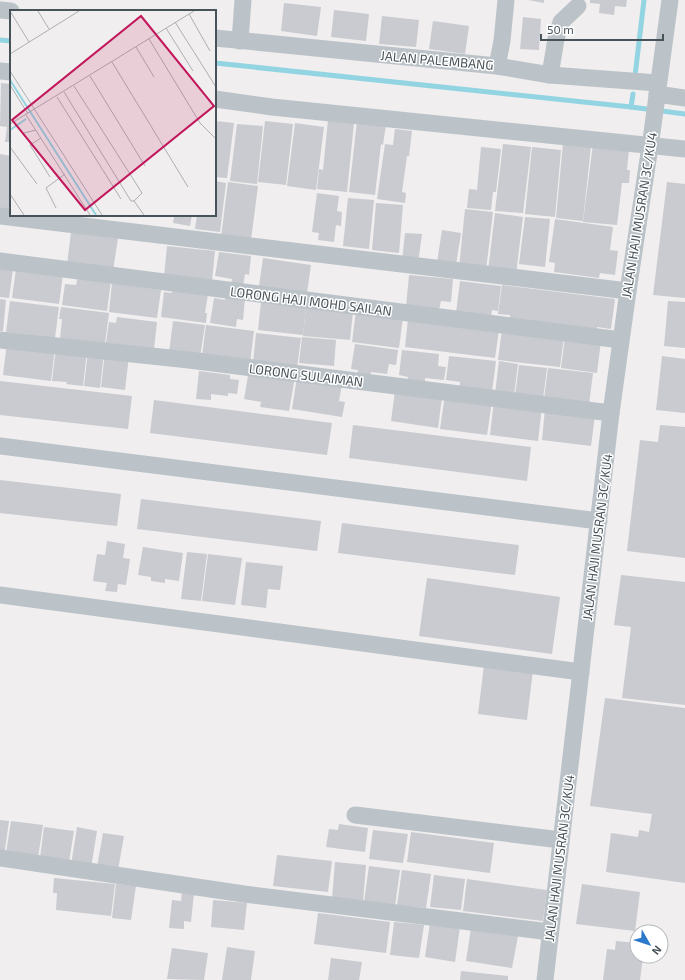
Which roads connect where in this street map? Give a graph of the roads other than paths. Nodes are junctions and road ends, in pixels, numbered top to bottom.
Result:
1 (244, 0) edge
2 (506, 0) edge
3 (670, 0) edge
4 (578, 6) dead end
5 (0, 10) edge
6 (10, 11) edge
7 (216, 38) edge
8 (240, 41) junction
9 (497, 66) junction
10 (0, 71) edge
11 (10, 72) edge
12 (550, 74) junction
13 (657, 94) junction
14 (685, 98) edge
15 (216, 99) edge
16 (650, 143) junction
17 (685, 148) edge
18 (0, 216) edge
19 (0, 261) edge
20 (628, 291) junction
21 (0, 340) edge
22 (621, 340) junction
23 (612, 413) junction
24 (0, 446) edge
25 (599, 521) junction
26 (0, 595) edge
27 (581, 672) junction
28 (355, 815) dead end
29 (561, 840) junction
30 (0, 858) edge
31 (550, 932) junction
32 (544, 980) edge

1 - 8 street
2 - 9 street
3 - 13 street, JALAN HAJI MUSRAN 3C/KU4
4 - 12 street
5 - 6 street
7 - 8 street, JALAN PALEMBANG
8 - 9 street, JALAN PALEMBANG
9 - 12 street, JALAN PALEMBANG
10 - 11 street
12 - 13 street, JALAN PALEMBANG
13 - 14 street, JALAN PALEMBANG
13 - 16 street, JALAN HAJI MUSRAN 3C/KU4
15 - 16 street
16 - 17 street
16 - 20 street, JALAN HAJI MUSRAN 3C/KU4
18 - 20 street
19 - 22 street, LORONG HAJI MOHD SAILAN
20 - 22 street, JALAN HAJI MUSRAN 3C/KU4
21 - 23 street, LORONG SULAIMAN
22 - 23 street, JALAN HAJI MUSRAN 3C/KU4
23 - 25 street, JALAN HAJI MUSRAN 3C/KU4
24 - 25 street
25 - 27 street, JALAN HAJI MUSRAN 3C/KU4
26 - 27 street
27 - 29 street, JALAN HAJI MUSRAN 3C/KU4
28 - 29 street
29 - 31 street, JALAN HAJI MUSRAN 3C/KU4
30 - 31 street
31 - 32 street, JALAN HAJI MUSRAN 3C/KU4

